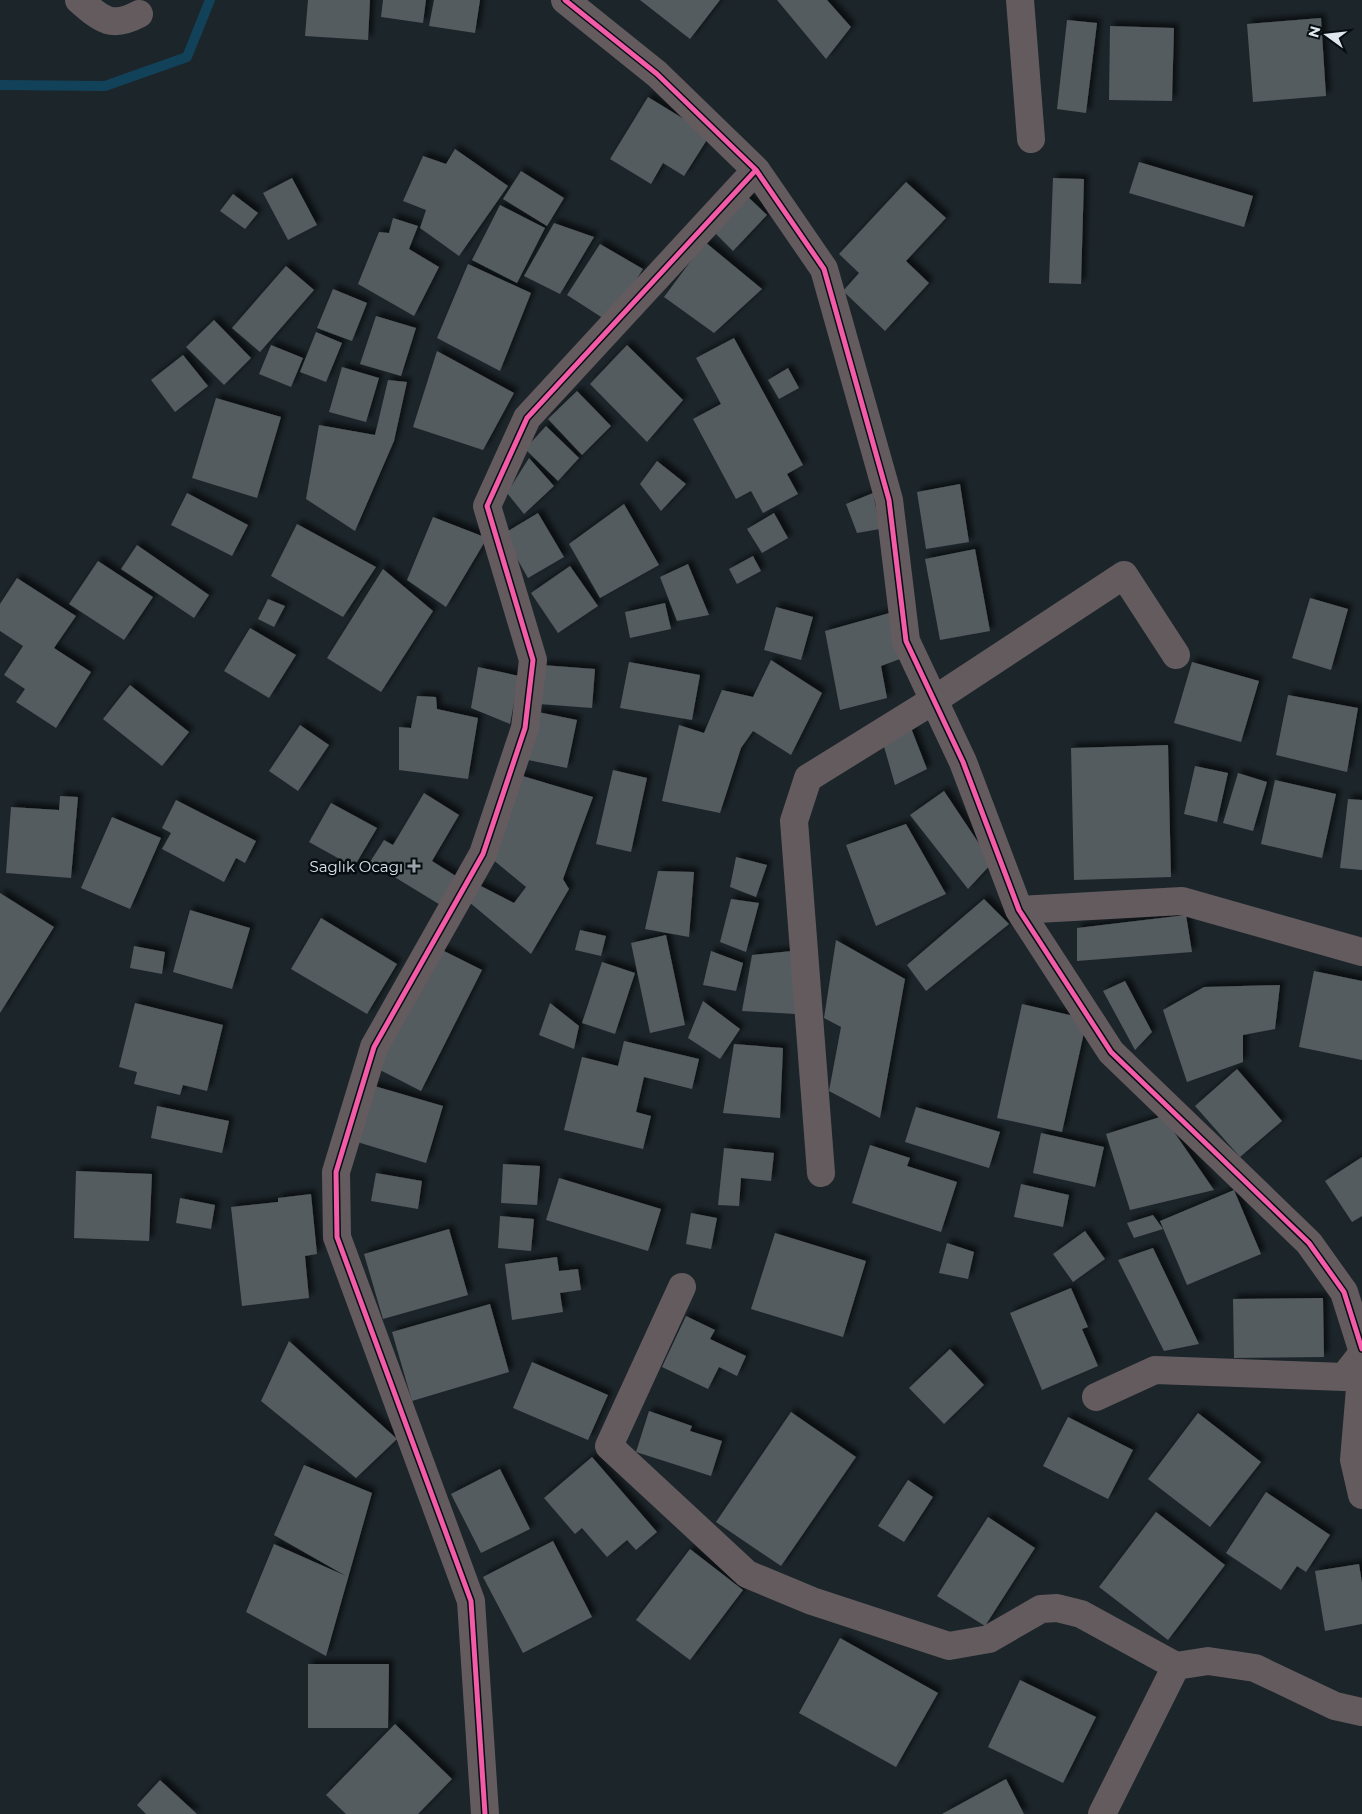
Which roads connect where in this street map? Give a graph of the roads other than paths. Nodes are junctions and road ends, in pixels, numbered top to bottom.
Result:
1 (79, 0) edge
2 (565, 0) edge
3 (1020, 0) edge
4 (138, 5) edge
5 (1031, 139) dead end
6 (756, 170) junction
7 (1176, 654) dead end
8 (934, 700) junction
9 (1020, 910) junction
10 (1362, 952) edge
11 (821, 1173) dead end
12 (682, 1287) dead end
13 (1353, 1288) edge
14 (1362, 1349) edge
15 (1362, 1354) edge
16 (1362, 1366) edge
17 (1096, 1397) dead end
18 (1362, 1495) edge
19 (1176, 1666) junction
20 (1362, 1712) edge
21 (486, 1814) edge
22 (1102, 1814) edge

1 - 4 street
2 - 6 street
3 - 5 street
6 - 8 street
6 - 21 street
7 - 8 street
8 - 9 street
8 - 11 street
9 - 10 street
9 - 13 street
12 - 19 street
13 - 14 street
15 - 17 street
16 - 18 street
19 - 20 street
19 - 22 street

